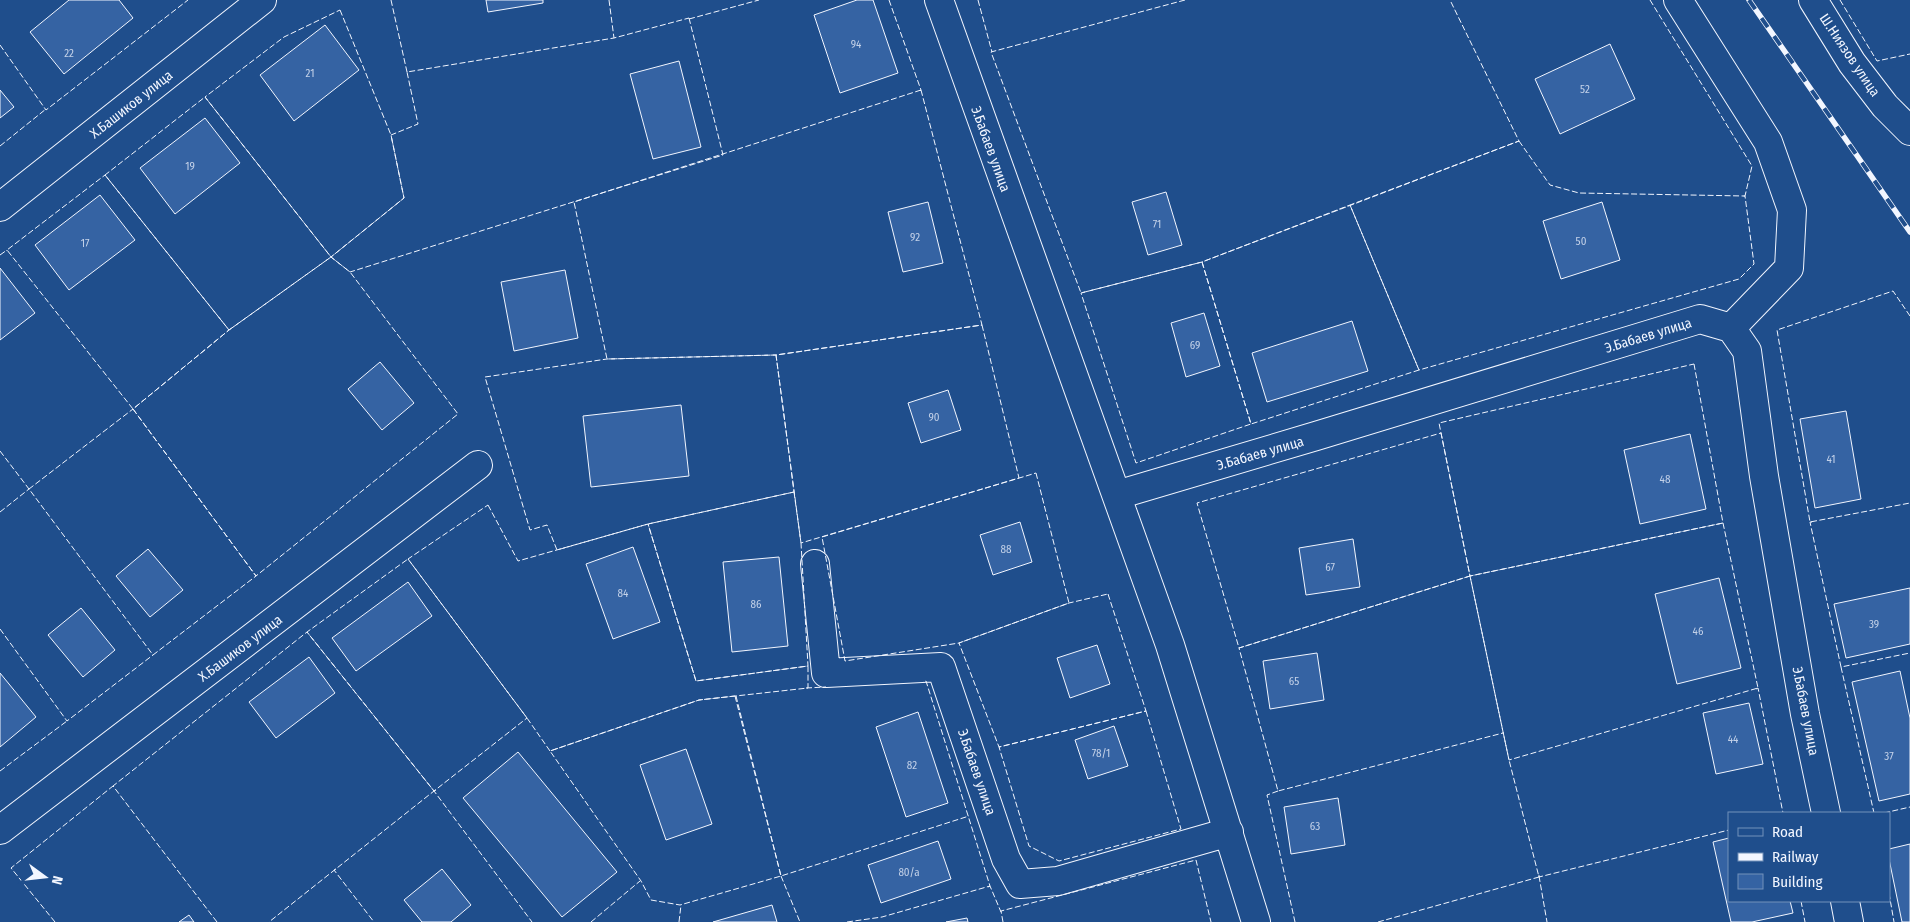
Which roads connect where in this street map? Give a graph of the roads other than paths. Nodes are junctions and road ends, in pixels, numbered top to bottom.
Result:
1 (262, 0) edge
2 (939, 0) edge
3 (1678, 0) edge
4 (1813, 0) edge
5 (1910, 131) edge
6 (0, 207) edge
7 (1731, 328) junction
8 (478, 465) dead end
9 (1117, 495) junction
10 (815, 564) dead end
11 (1826, 812) edge
12 (0, 830) edge
13 (1229, 832) junction
14 (1845, 902) edge
15 (1256, 922) edge
16 (1849, 922) edge

1 - 6 street, Х.Башиков улица
2 - 9 street, Э.Бабаев улица
3 - 7 street
4 - 5 street, Ш.Ниязов улица
7 - 9 street, Э.Бабаев улица
7 - 11 street, Э.Бабаев улица
8 - 12 street, Х.Башиков улица
9 - 13 street, Э.Бабаев улица
10 - 13 street, Э.Бабаев улица
13 - 15 street, Э.Бабаев улица
14 - 16 street

